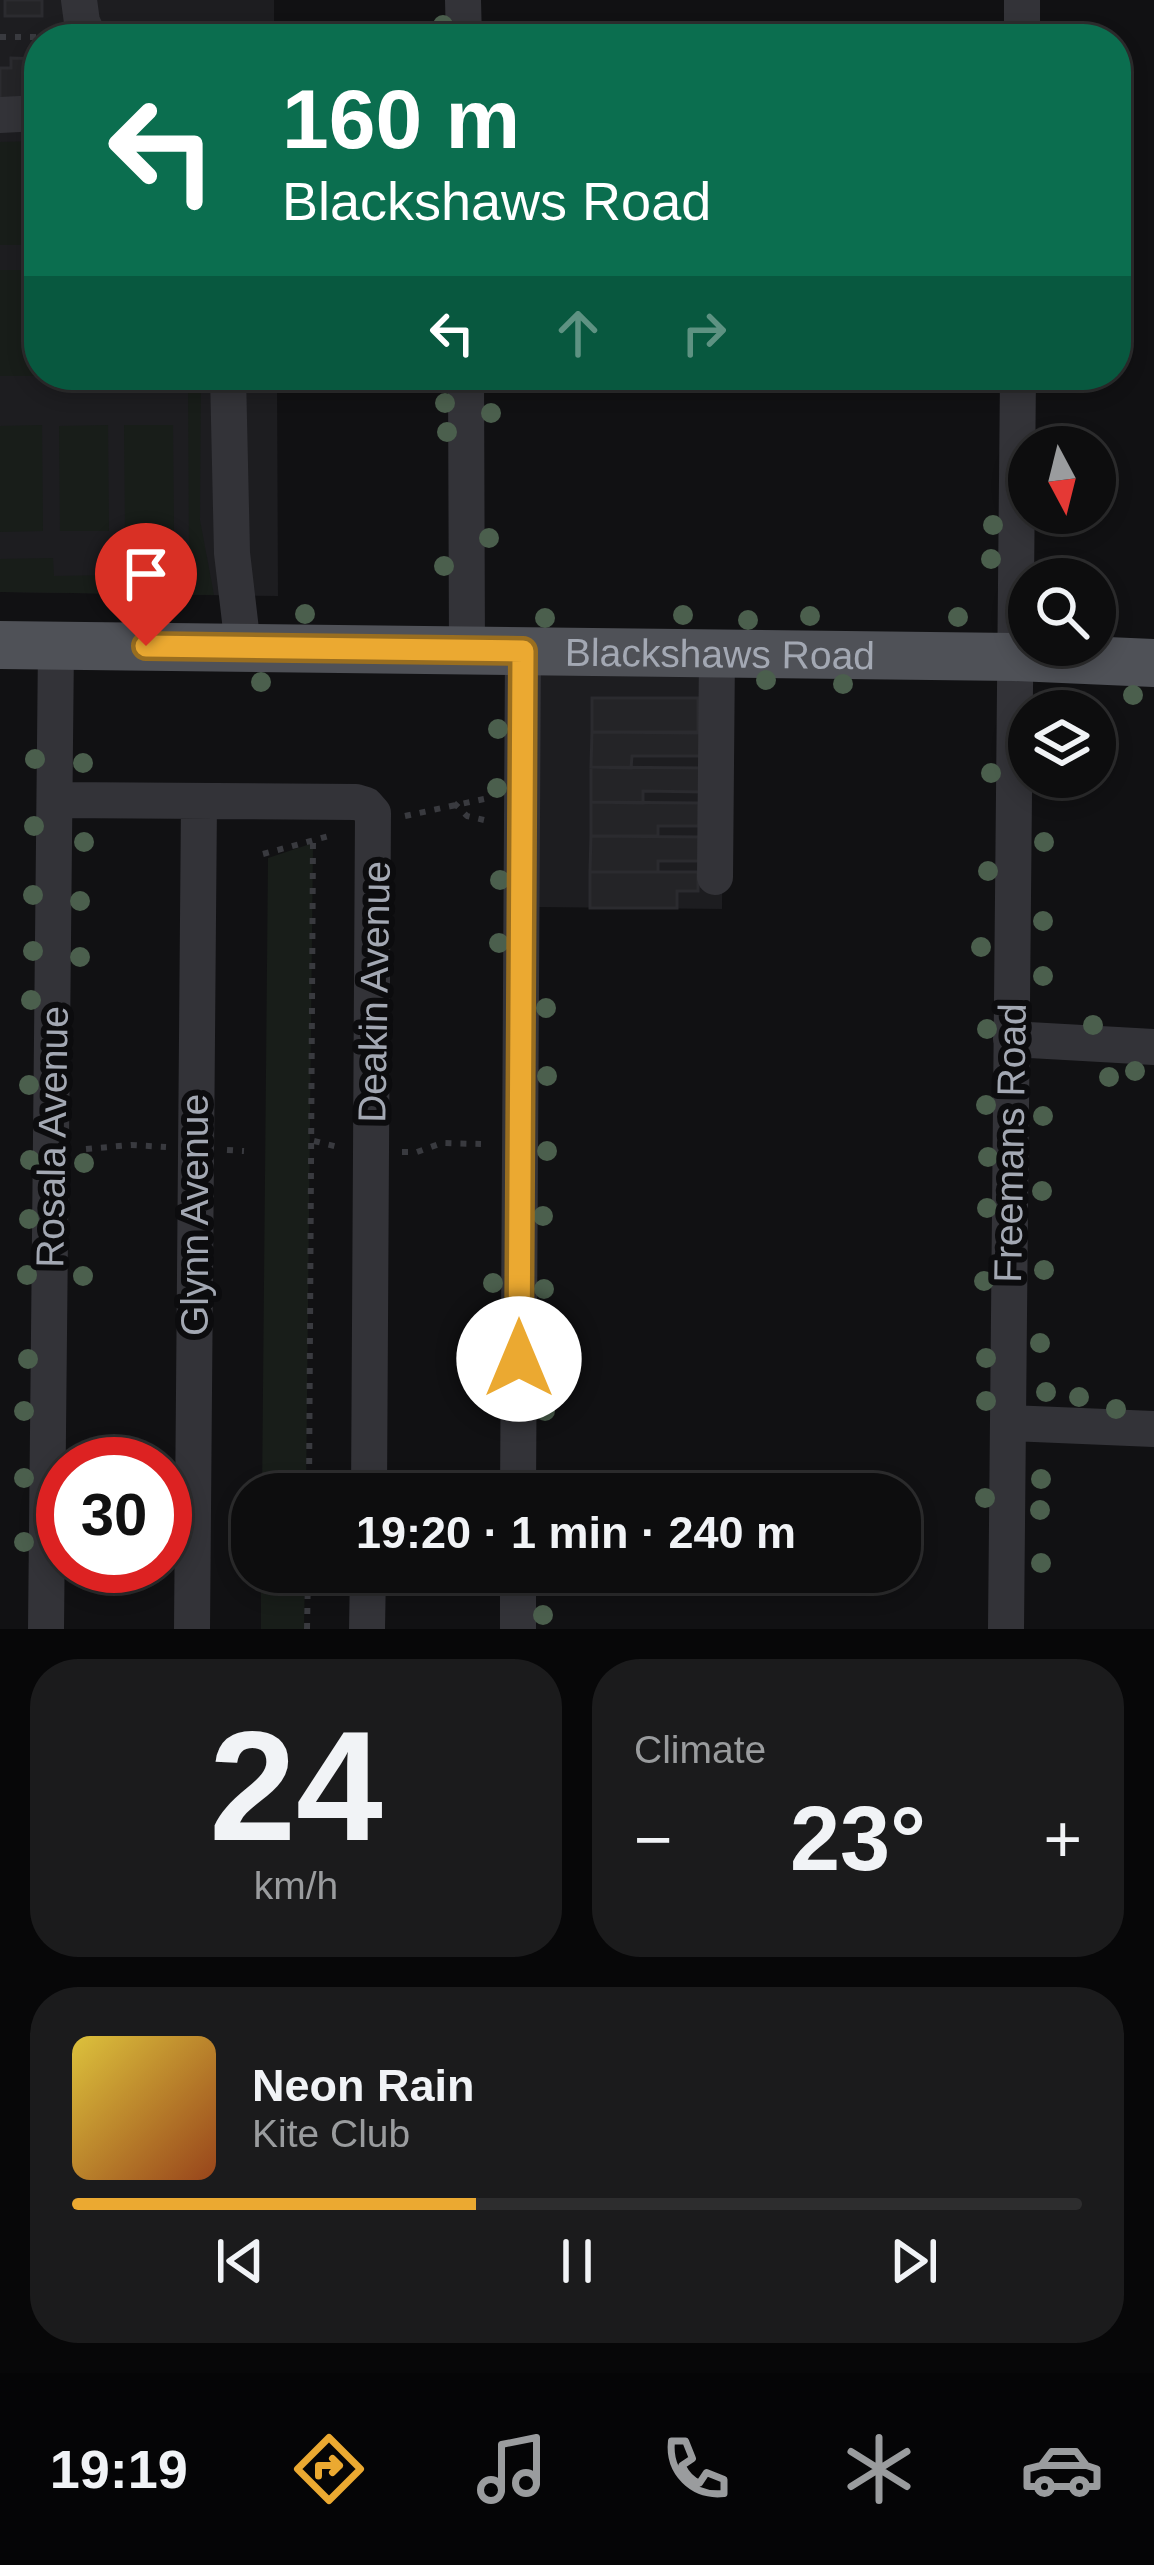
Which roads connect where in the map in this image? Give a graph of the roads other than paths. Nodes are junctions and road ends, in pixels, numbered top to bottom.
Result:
1 (228, 390) edge
2 (466, 390) edge
3 (1018, 390) edge
4 (1016, 558) edge
5 (0, 645) edge
6 (56, 645) junction
7 (243, 647) junction
8 (467, 650) junction
9 (523, 651) junction
10 (718, 653) junction
11 (1008, 656) edge
12 (1116, 661) edge
13 (1154, 663) edge
14 (1015, 666) edge
15 (55, 800) junction
16 (199, 801) junction
17 (715, 877) dead end
18 (1011, 1039) junction
19 (1154, 1046) edge
20 (1008, 1423) junction
21 (1154, 1429) edge
22 (369, 1473) edge
23 (518, 1473) edge
24 (368, 1593) edge
25 (518, 1593) edge
26 (46, 1629) edge
27 (193, 1629) edge
28 (368, 1629) edge
29 (518, 1629) edge
30 (1006, 1629) edge

1 - 7 street
2 - 8 street
3 - 4 street, Freemans Road
5 - 6 main road, Blackshaws Road
6 - 7 main road, Blackshaws Road
6 - 15 street, Rosala Avenue
7 - 8 main road, Blackshaws Road
8 - 9 main road, Blackshaws Road
9 - 10 main road, Blackshaws Road
9 - 23 street
10 - 11 main road, Blackshaws Road
10 - 17 street
12 - 13 main road, Blackshaws Road
14 - 18 street, Freemans Road
15 - 16 street, Deakin Avenue
15 - 26 street, Rosala Avenue
16 - 22 street, Deakin Avenue
16 - 27 street, Glynn Avenue
18 - 19 street
18 - 20 street, Freemans Road
20 - 21 street
20 - 30 street, Freemans Road
24 - 28 street
25 - 29 street

